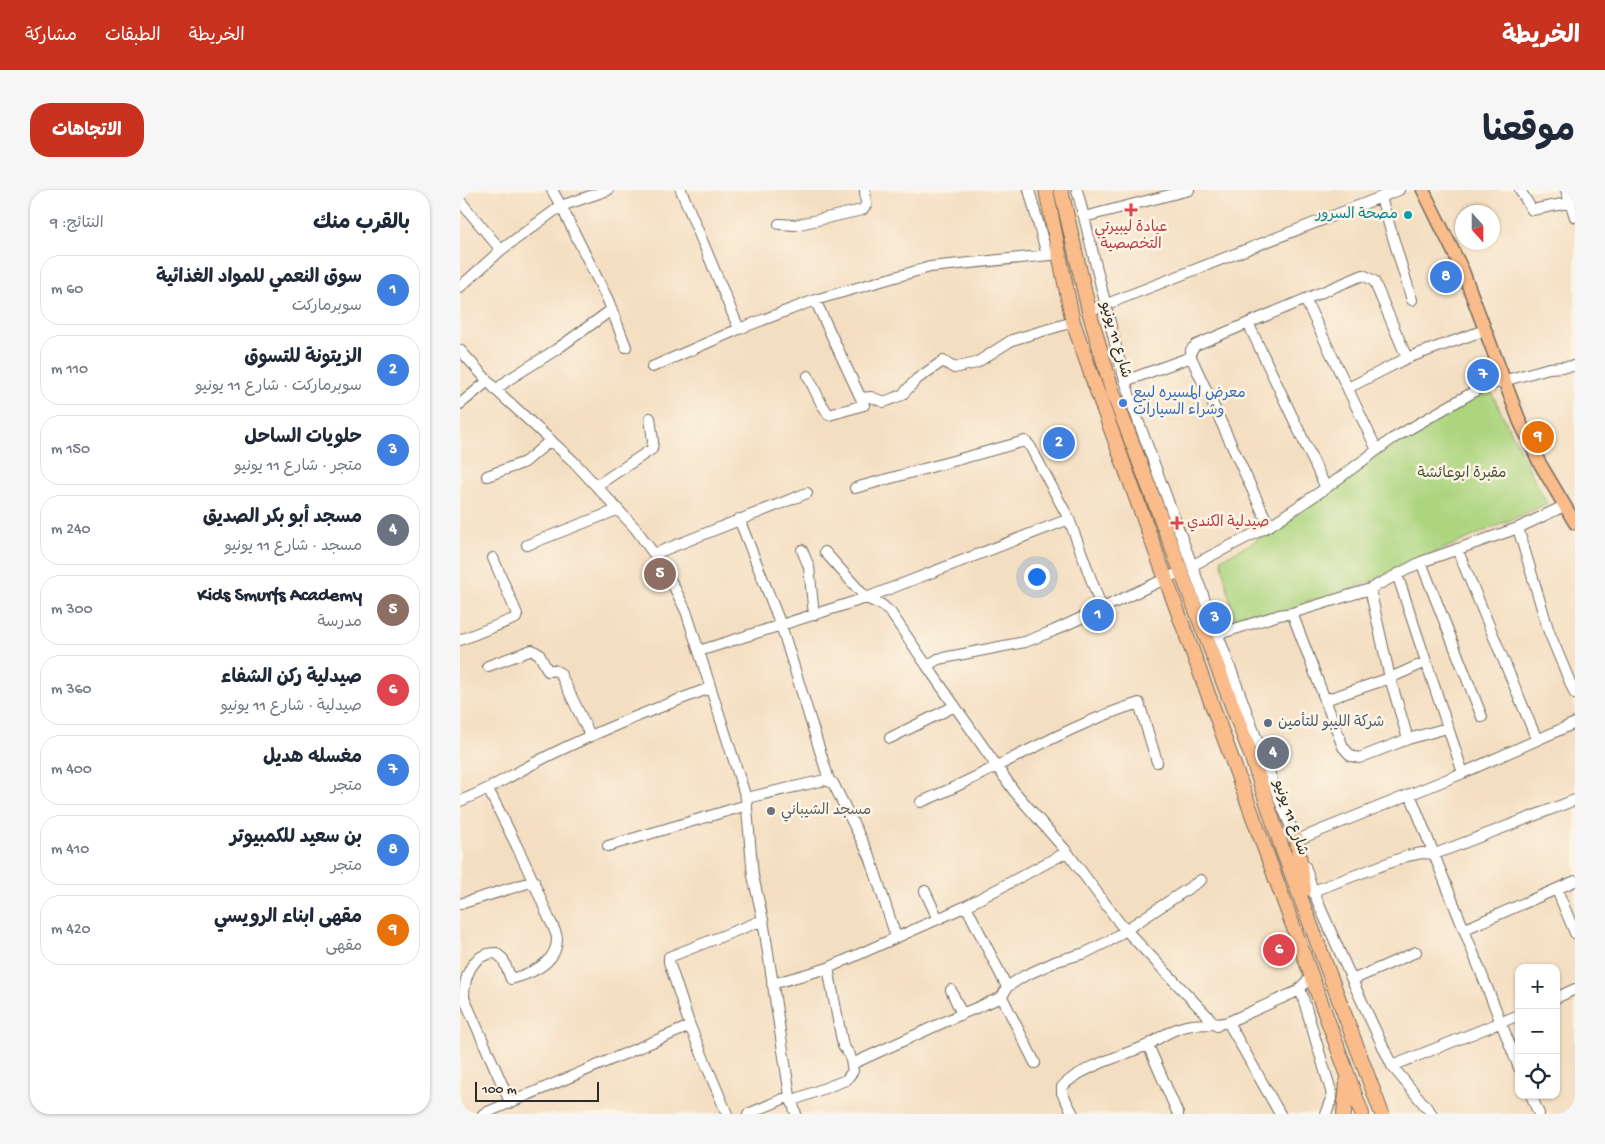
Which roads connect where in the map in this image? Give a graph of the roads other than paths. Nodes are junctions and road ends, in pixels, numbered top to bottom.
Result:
1 (552, 190) edge
2 (608, 190) edge
3 (681, 190) edge
4 (865, 190) edge
5 (1029, 190) edge
6 (1046, 190) edge
7 (1061, 190) edge
8 (1070, 190) edge
9 (1077, 190) edge
10 (1189, 190) edge
11 (1399, 190) edge
12 (1423, 190) edge
13 (1520, 190) edge
14 (1566, 190) edge
15 (1382, 195) edge
16 (460, 201) edge
17 (1572, 202) junction
18 (561, 206) junction
19 (1066, 213) junction
20 (1575, 216) edge
21 (1084, 217) junction
22 (779, 224) dead end
23 (501, 250) junction
24 (1053, 255) junction
25 (460, 287) edge
26 (1304, 299) junction
27 (815, 300) junction
28 (1412, 300) dead end
29 (1105, 305) junction
30 (610, 311) junction
31 (1089, 311) junction
32 (1073, 322) junction
33 (1248, 324) junction
34 (739, 328) junction
35 (1485, 330) junction
36 (626, 346) dead end
37 (460, 350) edge
38 (1191, 357) junction
39 (1407, 358) junction
40 (1575, 366) edge
41 (652, 367) dead end
42 (808, 376) dead end
43 (1502, 380) junction
44 (488, 381) junction
45 (1125, 381) junction
46 (1348, 388) junction
47 (496, 390) junction
48 (861, 398) junction
49 (460, 404) edge
50 (650, 418) dead end
51 (551, 440) junction
52 (1377, 450) junction
53 (487, 476) dead end
54 (596, 486) junction
55 (855, 488) dead end
56 (1326, 488) junction
57 (807, 493) dead end
58 (1564, 506) junction
59 (617, 510) junction
60 (738, 519) junction
61 (1069, 519) junction
62 (1575, 523) edge
63 (1269, 526) junction
64 (1518, 528) junction
65 (527, 545) dead end
66 (1457, 549) junction
67 (802, 550) dead end
68 (825, 552) dead end
69 (654, 554) junction
70 (493, 558) dead end
71 (1421, 562) junction
72 (1186, 568) junction
73 (1397, 574) junction
74 (1166, 578) junction
75 (1370, 589) junction
76 (866, 598) junction
77 (1102, 609) junction
78 (1292, 613) junction
79 (814, 615) junction
80 (781, 625) junction
81 (1219, 634) junction
82 (460, 640) edge
83 (699, 651) junction
84 (1426, 662) junction
85 (488, 666) dead end
86 (927, 666) junction
87 (1390, 678) junction
88 (710, 688) junction
89 (1575, 694) edge
90 (1325, 700) junction
91 (954, 706) junction
92 (1482, 717) dead end
93 (1575, 722) edge
94 (1447, 728) junction
95 (590, 735) junction
96 (890, 738) dead end
97 (1408, 739) junction
98 (1537, 740) junction
99 (1157, 762) dead end
100 (998, 768) junction
101 (1463, 773) junction
102 (829, 780) junction
103 (488, 789) junction
104 (1410, 794) junction
105 (1575, 800) edge
106 (460, 801) edge
107 (747, 802) junction
108 (921, 802) dead end
109 (1297, 840) junction
110 (608, 846) dead end
111 (1068, 852) junction
112 (1435, 854) junction
113 (1201, 880) dead end
114 (534, 881) junction
115 (1575, 881) edge
116 (1557, 890) junction
117 (1313, 891) junction
118 (925, 892) dead end
119 (460, 904) edge
120 (966, 906) junction
121 (938, 918) junction
122 (1308, 918) junction
123 (763, 920) junction
124 (1465, 929) junction
125 (1127, 930) junction
126 (1575, 933) edge
127 (896, 938) junction
128 (1416, 952) dead end
129 (828, 968) junction
130 (1312, 975) junction
131 (1352, 980) junction
132 (772, 984) junction
133 (1007, 987) junction
134 (951, 990) dead end
135 (1300, 990) junction
136 (1575, 990) edge
137 (1560, 996) edge
138 (1002, 997) junction
139 (964, 1012) junction
140 (1515, 1016) edge
141 (1228, 1022) junction
142 (1501, 1022) junction
143 (690, 1026) junction
144 (1217, 1026) junction
145 (1148, 1045) junction
146 (1515, 1058) edge
147 (1035, 1063) dead end
148 (852, 1064) junction
149 (1392, 1066) junction
150 (1348, 1076) junction
151 (791, 1099) junction
152 (1533, 1099) edge
153 (510, 1102) junction
154 (482, 1114) edge
155 (727, 1114) edge
156 (748, 1114) edge
157 (796, 1114) edge
158 (1073, 1114) edge
159 (1178, 1114) edge
160 (1280, 1114) edge
161 (1326, 1114) edge
162 (1344, 1114) edge
163 (1362, 1114) edge
164 (1382, 1114) edge
165 (1432, 1114) edge
166 (1540, 1114) edge

1 - 18 street
2 - 18 street
3 - 34 street
4 - 22 street
5 - 24 street
6 - 24 highway
7 - 19 highway, شارع 11 يونيو
8 - 19 highway
9 - 21 street
10 - 21 street
11 - 15 street
12 - 35 main road
13 - 17 street
14 - 17 street
15 - 28 street
15 - 29 street
16 - 23 street
17 - 20 street
18 - 23 street
18 - 30 street
19 - 31 highway, شارع 11 يونيو
21 - 29 street
23 - 25 street
24 - 27 street
24 - 32 highway
26 - 33 street
26 - 39 street
26 - 46 street
27 - 34 street
27 - 48 street
29 - 31 street
29 - 45 street
30 - 36 street
30 - 47 street
31 - 72 highway, شارع 11 يونيو
32 - 48 street
32 - 74 highway
33 - 38 street
33 - 56 street
34 - 41 street
35 - 39 street
35 - 43 main road
37 - 44 street
38 - 45 street
38 - 63 street
39 - 46 street
40 - 43 street
42 - 48 street
43 - 52 street
43 - 58 main road
44 - 47 street
44 - 49 street
45 - 72 street
46 - 52 street
47 - 51 street
50 - 54 street
51 - 53 street
51 - 54 street
52 - 56 street
54 - 59 street
55 - 61 street
56 - 63 street
57 - 60 street
58 - 62 main road
58 - 64 street
59 - 65 street
59 - 69 street
60 - 69 street
60 - 80 street
61 - 76 street
61 - 77 street
63 - 72 street
64 - 66 street
64 - 89 street
66 - 71 street
66 - 98 street
67 - 79 street
68 - 76 street
69 - 83 street
70 - 82 street
71 - 73 street
71 - 92 street
72 - 74 street
72 - 81 street
72 - 122 highway, شارع 11 يونيو
73 - 75 street
73 - 84 street
74 - 77 street
74 - 130 highway
75 - 78 street
75 - 87 street
76 - 79 street
76 - 86 street
77 - 86 street
78 - 81 street
78 - 90 street
79 - 80 street
80 - 83 street
80 - 102 street
81 - 109 street
83 - 88 street
84 - 87 street
84 - 94 street
85 - 95 street
86 - 91 street
87 - 90 street
87 - 97 street
88 - 95 street
88 - 107 street
90 - 97 street
91 - 96 street
91 - 100 street
93 - 98 street
94 - 97 street
94 - 101 street
95 - 103 street
98 - 101 street
99 - 100 street
100 - 108 street
100 - 111 street
101 - 104 street
102 - 107 street
102 - 127 street
103 - 106 street
103 - 114 street
104 - 109 street
104 - 112 street
105 - 112 street
107 - 110 street
107 - 123 street
109 - 117 street
109 - 122 highway
111 - 120 street
111 - 125 street
112 - 117 street
112 - 124 street
113 - 125 street
114 - 119 street
114 - 153 street
115 - 116 street
116 - 124 street
116 - 126 street
117 - 131 street
118 - 121 street
120 - 121 street
120 - 133 street
121 - 127 street
122 - 164 highway, شارع 11 يونيو
123 - 132 street
123 - 143 street
124 - 142 street
125 - 133 street
125 - 144 street
127 - 129 street
128 - 131 street
129 - 132 street
129 - 148 street
130 - 135 street
130 - 150 highway
131 - 149 street
132 - 151 street
133 - 138 street
134 - 139 street
135 - 141 street
135 - 161 street
136 - 137 street
138 - 139 street
138 - 147 street
139 - 148 street
140 - 142 street
141 - 144 street
141 - 160 street
142 - 146 street
142 - 149 street
143 - 153 street
143 - 155 street
144 - 145 street
145 - 158 street
145 - 159 street
148 - 151 street
149 - 165 street
150 - 162 highway
150 - 163 highway
151 - 156 street
151 - 157 street
152 - 166 street
153 - 154 street

